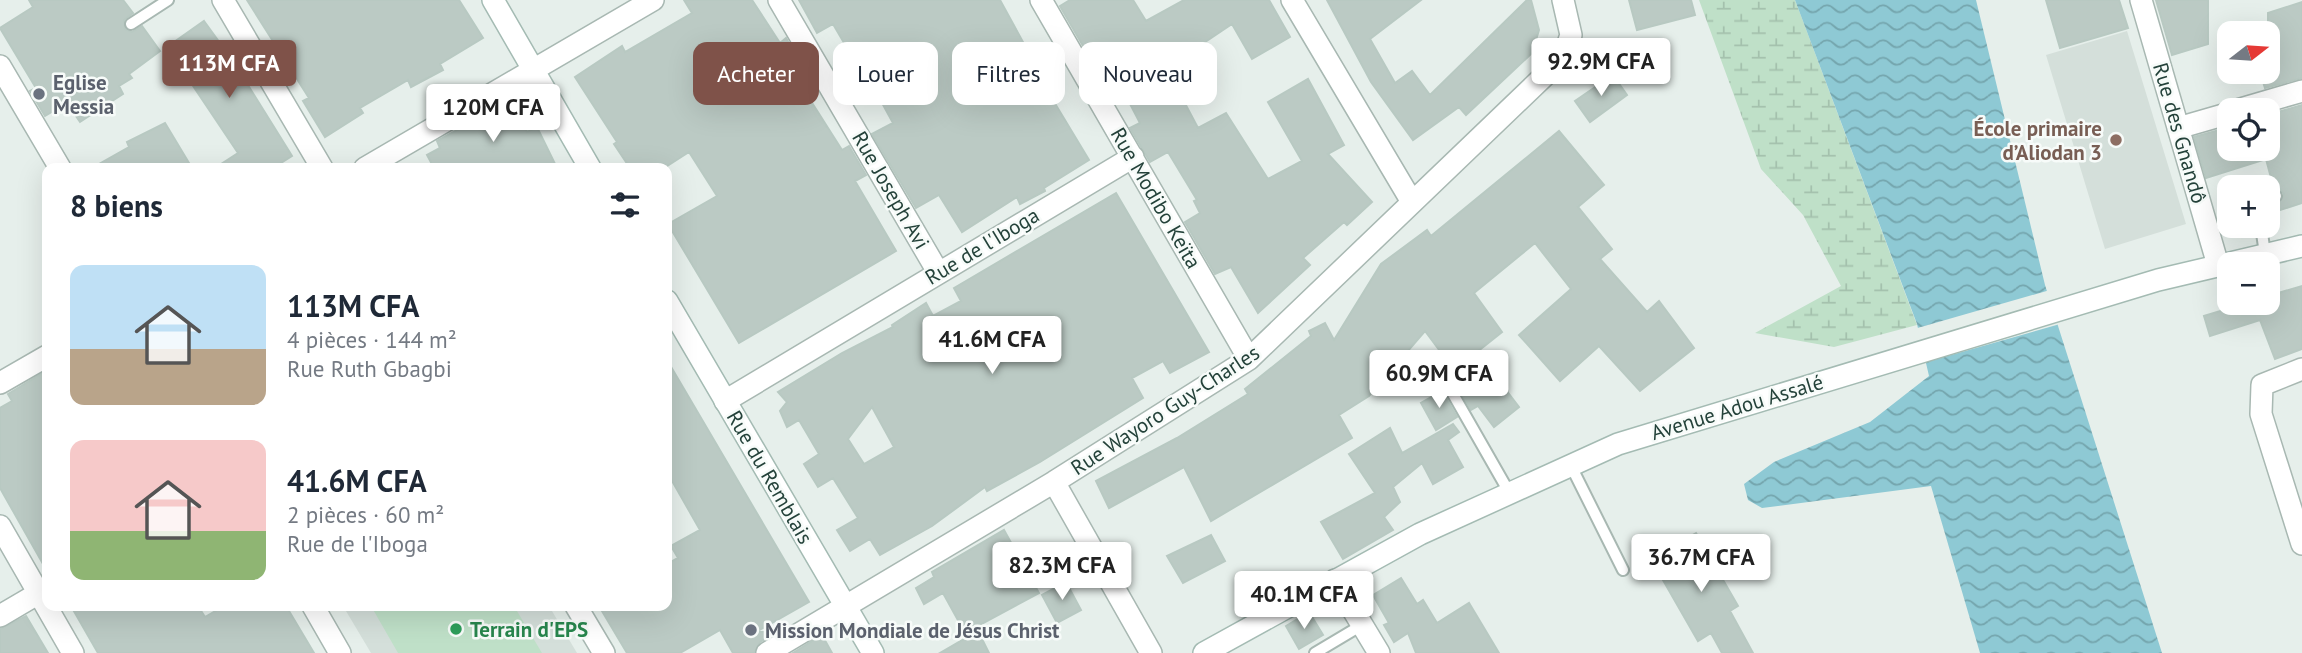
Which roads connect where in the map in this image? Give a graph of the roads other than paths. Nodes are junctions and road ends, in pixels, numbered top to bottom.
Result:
1 (168, 0) edge
2 (223, 0) edge
3 (494, 0) edge
4 (653, 0) edge
5 (779, 0) edge
6 (1041, 0) edge
7 (1292, 0) edge
8 (1563, 0) edge
9 (2141, 0) edge
10 (131, 24) dead end
11 (0, 65) edge
12 (533, 68) junction
13 (2302, 91) edge
14 (2278, 98) edge
15 (2217, 117) edge
16 (2178, 128) junction
17 (1133, 157) junction
18 (57, 163) edge
19 (318, 163) edge
20 (373, 163) edge
21 (587, 163) edge
22 (1412, 202) junction
23 (2302, 246) edge
24 (2274, 252) edge
25 (2217, 262) edge
26 (2217, 265) edge
27 (938, 272) junction
28 (672, 310) edge
29 (42, 359) edge
30 (1249, 359) junction
31 (1437, 366) dead end
32 (2302, 369) edge
33 (0, 383) edge
34 (725, 401) junction
35 (1570, 464) junction
36 (1054, 482) junction
37 (1509, 492) junction
38 (0, 526) edge
39 (2302, 544) edge
40 (1623, 570) dead end
41 (1335, 580) junction
42 (39, 593) junction
43 (42, 598) edge
44 (845, 605) junction
45 (50, 611) edge
46 (316, 611) edge
47 (579, 611) edge
48 (0, 616) edge
49 (1362, 625) junction
50 (74, 653) edge
51 (340, 653) edge
52 (604, 653) edge
53 (767, 653) edge
54 (873, 653) edge
55 (1151, 653) edge
56 (1204, 653) edge
57 (1315, 653) edge
58 (1378, 653) edge

1 - 10 lane
2 - 19 street
3 - 12 street
4 - 12 street
5 - 27 street, Rue Joseph Avi
6 - 17 street, Rue Modibo Keïta
7 - 22 street
8 - 22 street, Rue Wayoro Guy-Charles
9 - 16 street, Rue des Gnandô
11 - 18 street
12 - 20 street
12 - 21 street
13 - 14 street
15 - 16 street
16 - 25 street, Rue des Gnandô
17 - 27 street, Rue de l'Iboga
17 - 30 street, Rue Modibo Keïta
22 - 30 street, Rue Wayoro Guy-Charles
23 - 24 street, Avenue Adou Assalé
26 - 35 street, Avenue Adou Assalé
27 - 34 street, Rue de l'Iboga
28 - 34 street, Rue du Remblais
29 - 33 street
30 - 36 street, Rue Wayoro Guy-Charles
31 - 37 lane
32 - 39 street
34 - 44 street, Rue du Remblais
35 - 37 street, Avenue Adou Assalé
35 - 40 lane
36 - 44 street, Rue Wayoro Guy-Charles
36 - 55 street
37 - 41 street, Avenue Adou Assalé
38 - 42 street
41 - 49 street
41 - 56 street, Avenue Adou Assalé
42 - 43 street
42 - 48 street
44 - 53 street, Rue Wayoro Guy-Charles
44 - 54 street, Rue du Remblais
45 - 50 street
46 - 51 street
47 - 52 street
49 - 57 lane
49 - 58 street

